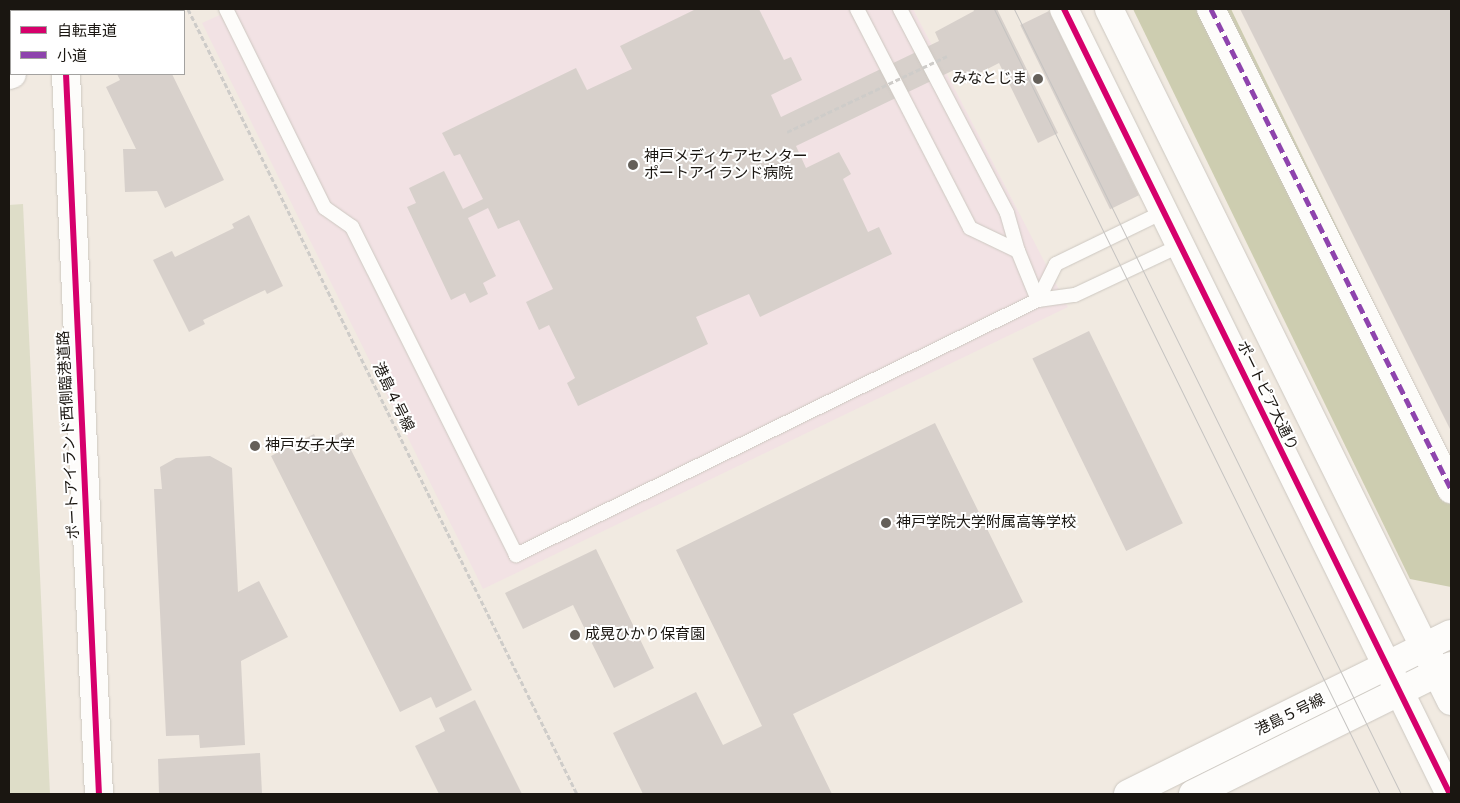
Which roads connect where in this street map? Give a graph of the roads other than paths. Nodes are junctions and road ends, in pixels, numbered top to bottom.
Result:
1 (226, 9) edge
2 (857, 9) edge
3 (900, 9) edge
4 (1064, 9) edge
5 (1110, 9) edge
6 (1211, 9) edge
7 (66, 75) edge
8 (1163, 212) junction
9 (1179, 246) junction
10 (1018, 251) junction
11 (1038, 300) junction
12 (1451, 489) edge
13 (1451, 634) edge
14 (1425, 647) junction
15 (1387, 667) junction
16 (1444, 669) edge
17 (1399, 692) junction
18 (1451, 701) edge
19 (100, 794) edge
20 (1128, 794) edge
21 (1193, 794) edge
22 (1450, 794) edge

1 - 11 lane
2 - 10 lane
3 - 10 lane
4 - 8 street, ポートピア大通り
5 - 14 street, ポートピア大通り
6 - 12 street
7 - 19 street, ポートアイランド西側臨港道路
8 - 9 street, ポートピア大通り
8 - 11 lane
9 - 11 lane
9 - 15 street, ポートピア大通り
10 - 11 lane
13 - 14 street, 港島５号線
14 - 15 street, 港島５号線
14 - 16 street, ポートピア大通り
15 - 17 street, ポートピア大通り
15 - 20 street, 港島５号線
16 - 17 street, 港島５号線
16 - 18 street, ポートピア大通り
17 - 21 street, 港島５号線
17 - 22 street, ポートピア大通り

